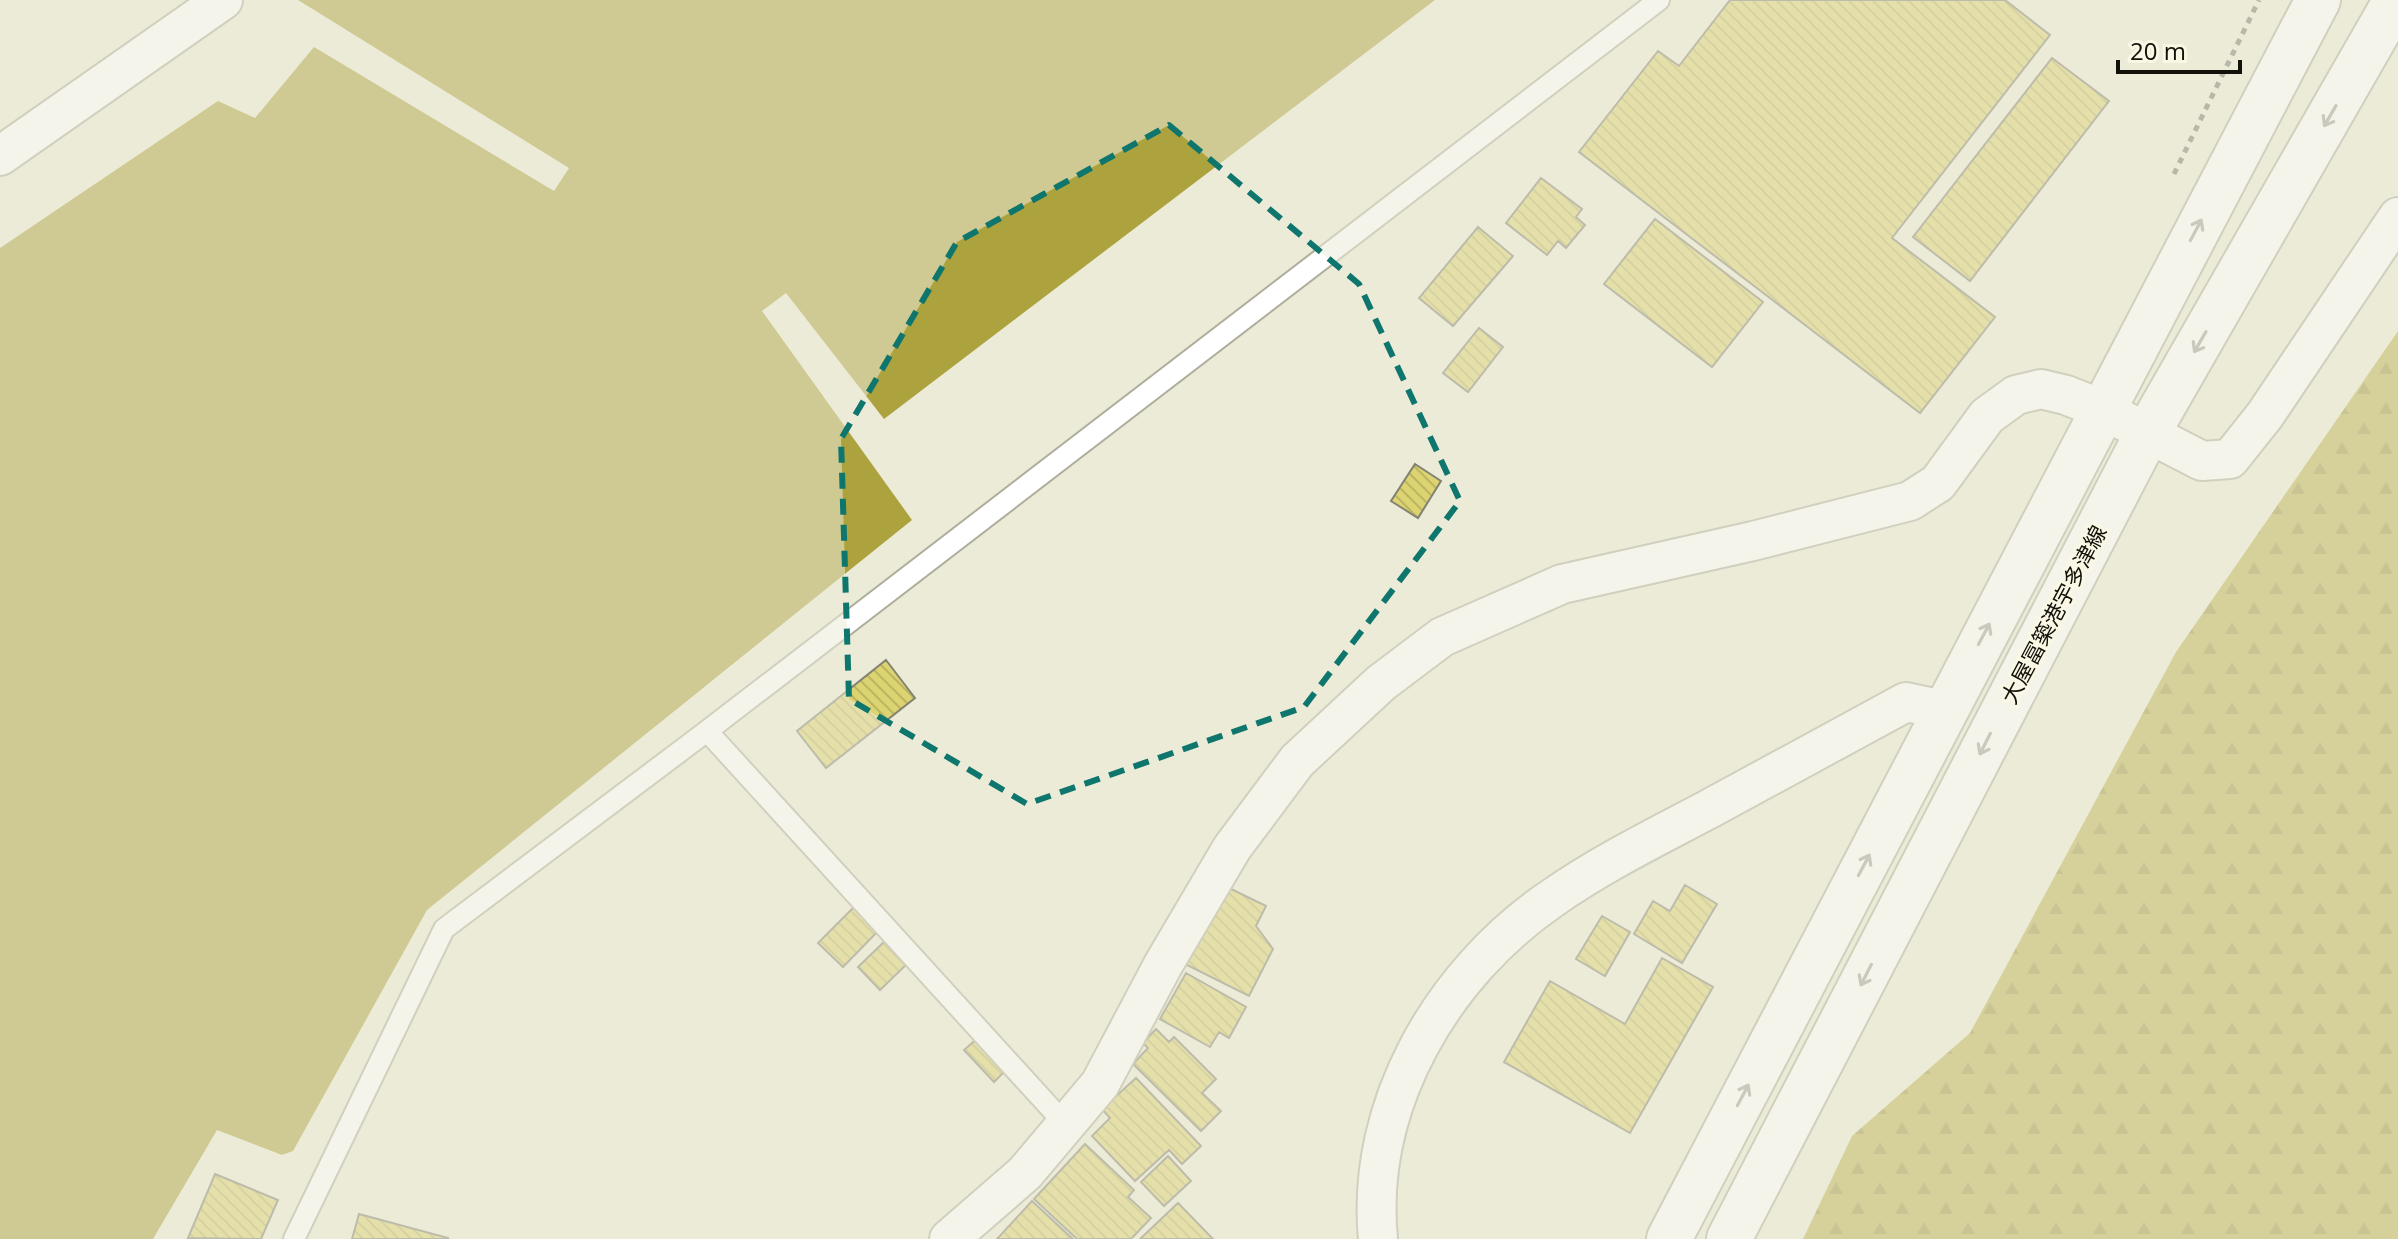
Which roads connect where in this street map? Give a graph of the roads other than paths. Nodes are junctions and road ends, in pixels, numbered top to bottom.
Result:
1 (223, 0) edge
2 (1659, 0) edge
3 (2318, 0) edge
4 (2396, 0) edge
5 (0, 156) edge
6 (2398, 217) edge
7 (2101, 409) junction
8 (2147, 434) junction
9 (1944, 710) junction
10 (707, 731) junction
11 (1066, 1125) junction
12 (1712, 1155) junction
13 (1760, 1178) junction
14 (294, 1239) edge
15 (949, 1239) edge
16 (1378, 1239) edge
17 (1669, 1239) edge
18 (1729, 1239) edge

1 - 5 street
2 - 10 lane
7 -> 3 main road
4 -> 8 main road, 大屋冨築港宇多津線
6 - 8 street
7 - 8 street
9 -> 7 main road
7 - 11 street
8 -> 13 main road, 大屋冨築港宇多津線
12 -> 9 main road
9 - 16 street
10 - 11 lane
10 - 14 lane
11 - 15 street
12 - 13 street
12 - 17 main road
13 - 18 main road, 大屋冨築港宇多津線

